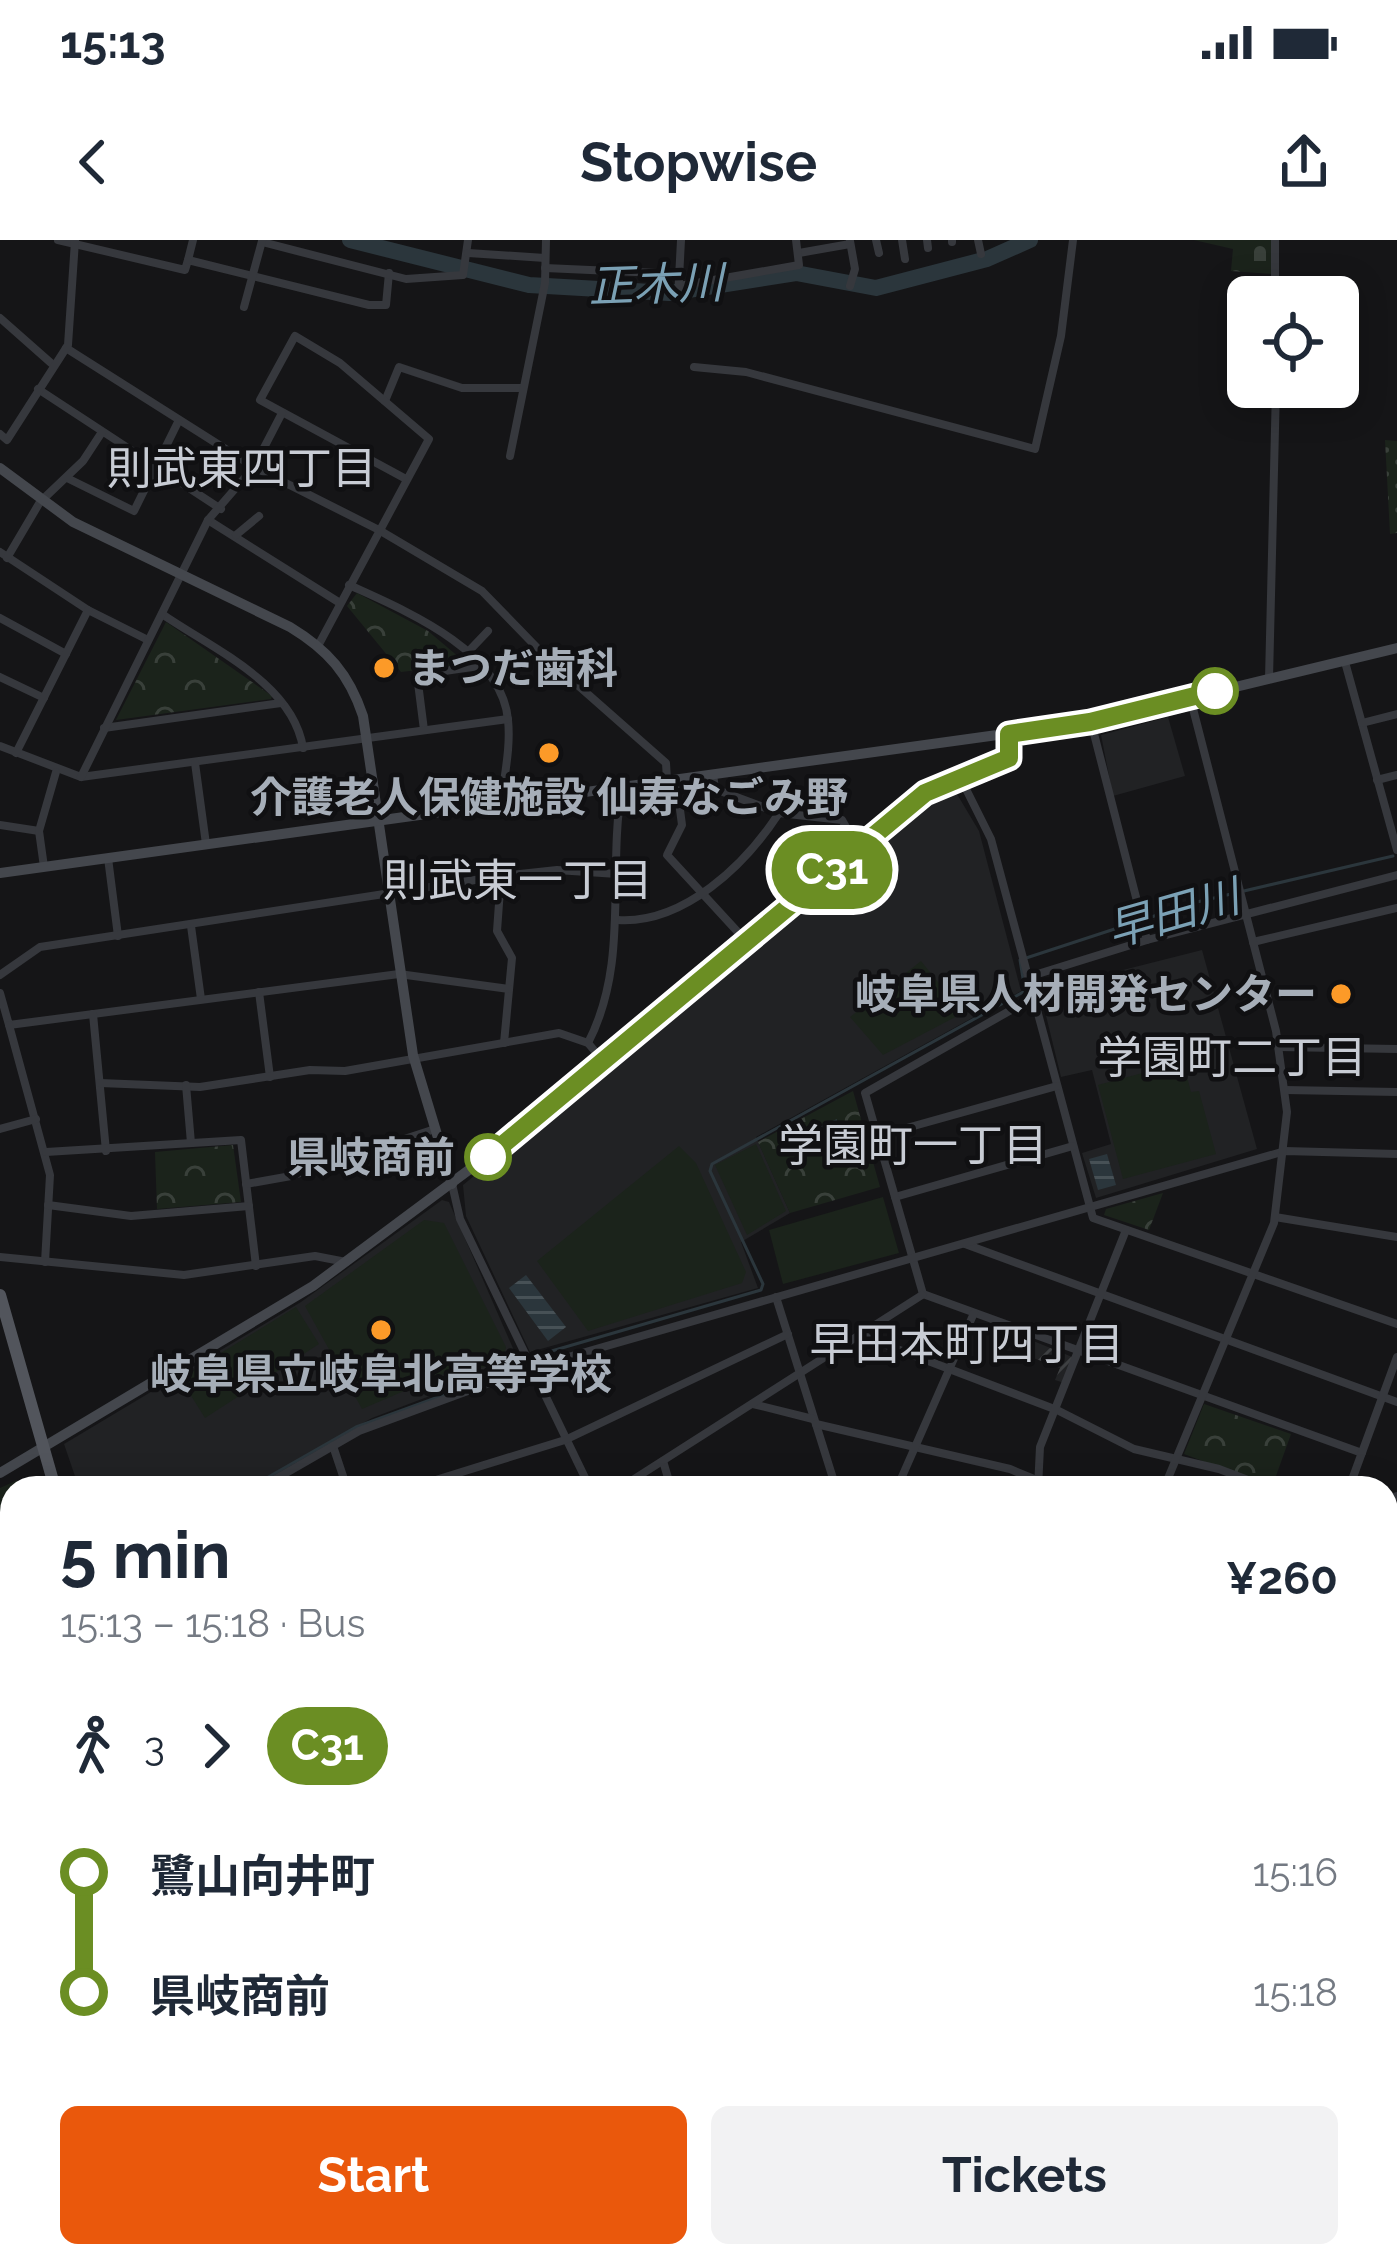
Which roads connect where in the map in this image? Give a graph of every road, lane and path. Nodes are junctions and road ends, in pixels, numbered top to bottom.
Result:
1 (58, 240) edge
2 (193, 240) edge
3 (468, 240) edge
4 (546, 240) edge
5 (681, 240) edge
6 (796, 240) edge
7 (876, 240) edge
8 (902, 240) edge
9 (978, 240) edge
10 (1073, 240) edge
11 (1275, 240) edge
12 (75, 241) edge
13 (262, 241) edge
14 (850, 242) edge
15 (468, 253) junction
16 (799, 253) junction
17 (879, 254) dead end
18 (981, 254) dead end
19 (905, 259) dead end
20 (188, 260) junction
21 (545, 263) junction
22 (389, 273) junction
23 (680, 274) junction
24 (1275, 276) edge
25 (253, 279) junction
26 (851, 283) dead end
27 (244, 307) dead end
28 (1, 322) edge
29 (66, 348) junction
30 (52, 363) junction
31 (694, 367) dead end
32 (521, 388) junction
33 (38, 389) junction
34 (385, 401) junction
35 (1275, 408) edge
36 (283, 413) junction
37 (178, 422) junction
38 (102, 432) junction
39 (0, 434) edge
40 (511, 456) dead end
41 (155, 467) junction
42 (254, 467) junction
43 (0, 468) edge
44 (67, 478) junction
45 (406, 479) junction
46 (40, 502) junction
47 (221, 508) junction
48 (259, 516) dead end
49 (208, 520) junction
50 (379, 530) junction
51 (236, 535) junction
52 (4, 555) edge
53 (183, 575) junction
54 (349, 585) junction
55 (340, 603) junction
56 (88, 610) junction
57 (162, 614) junction
58 (0, 618) edge
59 (488, 631) dead end
60 (148, 640) junction
61 (319, 644) junction
62 (1397, 648) edge
63 (467, 652) junction
64 (66, 654) junction
65 (518, 662) dead end
66 (1345, 662) junction
67 (479, 666) junction
68 (0, 677) edge
69 (1269, 680) junction
70 (496, 685) junction
71 (1190, 697) junction
72 (44, 698) junction
73 (283, 703) junction
74 (1397, 714) edge
75 (508, 719) junction
76 (1090, 722) junction
77 (1361, 723) junction
78 (104, 728) junction
79 (424, 730) junction
80 (1009, 734) junction
81 (367, 739) junction
82 (0, 746) edge
83 (302, 748) junction
84 (16, 753) junction
85 (195, 764) junction
86 (56, 772) junction
87 (713, 774) junction
88 (1397, 775) edge
89 (81, 777) junction
90 (960, 777) junction
91 (671, 779) junction
92 (1377, 780) junction
93 (622, 787) junction
94 (500, 804) junction
95 (779, 813) junction
96 (377, 820) junction
97 (0, 825) edge
98 (39, 831) junction
99 (206, 844) junction
100 (858, 848) junction
101 (1397, 850) edge
102 (108, 858) junction
103 (44, 867) junction
104 (0, 873) edge
105 (616, 874) junction
106 (1397, 875) edge
107 (501, 876) junction
108 (700, 890) junction
109 (388, 897) junction
110 (1397, 908) edge
111 (1244, 913) junction
112 (618, 920) junction
113 (191, 926) junction
114 (118, 936) junction
115 (1147, 940) junction
116 (747, 942) junction
117 (1253, 942) junction
118 (399, 974) junction
119 (0, 975) edge
120 (1028, 977) junction
121 (509, 989) junction
122 (259, 992) junction
123 (0, 993) edge
124 (1034, 997) junction
125 (201, 999) junction
126 (93, 1014) junction
127 (9, 1025) junction
128 (504, 1043) junction
129 (588, 1043) junction
130 (1279, 1047) junction
131 (1397, 1049) edge
132 (412, 1055) junction
133 (604, 1062) junction
134 (270, 1077) junction
135 (100, 1083) junction
136 (187, 1085) junction
137 (1058, 1086) junction
138 (1285, 1090) junction
139 (1397, 1092) edge
140 (36, 1119) junction
141 (0, 1129) edge
142 (435, 1129) junction
143 (878, 1136) junction
144 (191, 1144) junction
145 (1073, 1146) junction
146 (106, 1151) junction
147 (1285, 1151) junction
148 (46, 1152) junction
149 (1397, 1154) edge
150 (246, 1184) junction
151 (452, 1184) junction
152 (895, 1197) junction
153 (49, 1205) junction
154 (249, 1206) junction
155 (1090, 1208) junction
156 (1275, 1217) junction
157 (1126, 1230) junction
158 (1397, 1237) edge
159 (964, 1243) junction
160 (0, 1257) edge
161 (913, 1258) junction
162 (45, 1262) junction
163 (346, 1262) junction
164 (256, 1266) junction
165 (1256, 1275) junction
166 (923, 1294) junction
167 (0, 1295) edge
168 (1104, 1297) junction
169 (776, 1298) junction
170 (974, 1313) junction
171 (1397, 1324) edge
172 (788, 1334) junction
173 (860, 1335) junction
174 (1226, 1342) junction
175 (1082, 1353) junction
176 (1397, 1357) edge
177 (528, 1364) junction
178 (948, 1369) junction
179 (800, 1373) junction
180 (1383, 1396) junction
181 (1203, 1398) junction
182 (1397, 1402) edge
183 (753, 1404) junction
184 (1057, 1411) junction
185 (815, 1422) junction
186 (565, 1441) junction
187 (913, 1444) junction
188 (333, 1446) junction
189 (44, 1451) junction
190 (1362, 1453) junction
191 (1177, 1458) junction
192 (663, 1461) junction
193 (0, 1473) edge
194 (51, 1476) edge
195 (281, 1476) edge
196 (343, 1476) edge
197 (450, 1476) edge
198 (584, 1476) edge
199 (639, 1476) edge
200 (667, 1476) edge
201 (832, 1476) edge
202 (901, 1476) edge
203 (1013, 1476) edge
204 (1038, 1476) edge
205 (1170, 1476) edge
206 (1232, 1476) edge
207 (1353, 1476) edge

1 - 12 street
2 - 20 street
3 - 15 street
4 - 21 street
5 - 23 street
6 - 16 street
7 - 17 street
8 - 19 street
9 - 18 street
10 - 31 street
11 - 24 street
12 - 20 street
12 - 29 street
13 - 22 street
13 - 25 street
14 - 16 street
14 - 26 street
15 - 21 street
15 - 22 street
16 - 23 street
20 - 25 street
21 - 23 street
21 - 32 street
22 - 25 street
25 - 27 street
28 - 30 street
29 - 30 street
29 - 37 street
30 - 33 street
32 - 34 street
32 - 40 street
33 - 38 street
33 - 39 street
34 - 36 street
34 - 45 street
35 - 69 street
36 - 42 street
36 - 45 street
37 - 41 street
37 - 42 street
38 - 41 street
38 - 44 street
41 - 44 street
41 - 47 street
42 - 47 street
42 - 50 street
43 - 46 street
44 - 46 street
45 - 50 street
46 - 52 street
46 - 53 street
47 - 49 street
48 - 51 street
49 - 51 street
49 - 53 street
50 - 54 street
50 - 91 street
51 - 55 street
52 - 56 street
53 - 57 street
53 - 61 street
54 - 55 street
54 - 63 street
55 - 61 street
56 - 60 street
56 - 64 street
57 - 60 street
57 - 73 street
58 - 64 street
59 - 63 street
60 - 78 street
61 - 81 street
62 - 66 street
63 - 67 street
64 - 72 street
65 - 70 street
66 - 69 street
66 - 77 street
67 - 70 street
67 - 79 street
68 - 72 street
69 - 71 street
70 - 75 street
71 - 76 street
71 - 111 street
72 - 84 street
73 - 78 street
73 - 83 street
74 - 77 street
75 - 79 street
75 - 94 street
76 - 80 street
76 - 115 street
77 - 92 street
78 - 89 street
79 - 81 street
80 - 87 street
80 - 90 street
81 - 83 street
81 - 96 street
82 - 84 street
83 - 85 street
84 - 86 street
85 - 89 street
85 - 99 street
86 - 89 street
86 - 98 street
87 - 91 street
87 - 95 street
88 - 92 street
90 - 100 street
90 - 120 street
91 - 93 street
91 - 108 street
92 - 101 street
93 - 94 street
93 - 105 street
94 - 96 street
95 - 100 street
95 - 108 street
96 - 99 street
96 - 109 street
97 - 98 street
98 - 103 street
99 - 102 street
100 - 116 street
102 - 103 street
102 - 114 street
103 - 104 street
105 - 107 street
105 - 112 street
106 - 111 street
107 - 109 street
107 - 121 street
108 - 112 street
108 - 116 street
109 - 113 street
109 - 118 street
110 - 117 street
111 - 115 street
111 - 117 street
112 - 129 street
113 - 114 street
113 - 125 street
114 - 119 street
115 - 120 street
116 - 133 street
117 - 130 street
118 - 121 street
118 - 122 street
118 - 132 street
120 - 124 street
121 - 128 street
122 - 125 street
122 - 134 street
123 - 127 street
124 - 137 street
124 - 143 street
125 - 126 street
126 - 127 street
126 - 135 street
127 - 140 street
128 - 129 street
128 - 132 street
129 - 133 street
130 - 131 street
130 - 138 street
132 - 134 street
132 - 142 street
133 - 151 street
134 - 136 street
135 - 136 street
135 - 146 street
136 - 144 street
137 - 143 street
137 - 145 street
138 - 139 street
138 - 147 street
140 - 141 street
140 - 148 street
142 - 150 street
142 - 151 street
143 - 152 street
144 - 146 street
144 - 150 street
145 - 152 street
145 - 155 street
146 - 148 street
147 - 149 street
147 - 155 street
147 - 156 street
148 - 153 street
150 - 154 street
151 - 163 street
151 - 177 street
152 - 161 street
153 - 154 street
153 - 162 street
154 - 164 street
155 - 157 street
155 - 159 street
156 - 158 street
156 - 165 street
157 - 165 street
157 - 168 street
159 - 161 street
159 - 168 street
160 - 162 street
161 - 166 street
161 - 169 street
162 - 164 street
163 - 164 street
163 - 189 street
165 - 171 street
165 - 174 street
166 - 170 street
166 - 173 street
167 - 189 main road
168 - 174 street
168 - 175 street
169 - 172 street
169 - 177 street
170 - 175 street
170 - 178 street
172 - 179 street
172 - 186 street
173 - 178 street
173 - 179 street
174 - 180 street
174 - 181 street
175 - 181 street
175 - 184 street
176 - 180 street
177 - 186 street
177 - 188 street
178 - 184 street
178 - 187 street
179 - 183 street
179 - 185 street
180 - 182 street
180 - 190 street
181 - 190 street
181 - 191 street
183 - 185 street
183 - 192 street
184 - 191 street
184 - 204 street
185 - 187 street
185 - 201 street
186 - 197 street
186 - 198 street
187 - 202 street
187 - 203 street
188 - 195 street
188 - 196 street
189 - 193 street
189 - 194 main road
190 - 207 street
191 - 205 street
191 - 206 street
192 - 199 street
192 - 200 street

